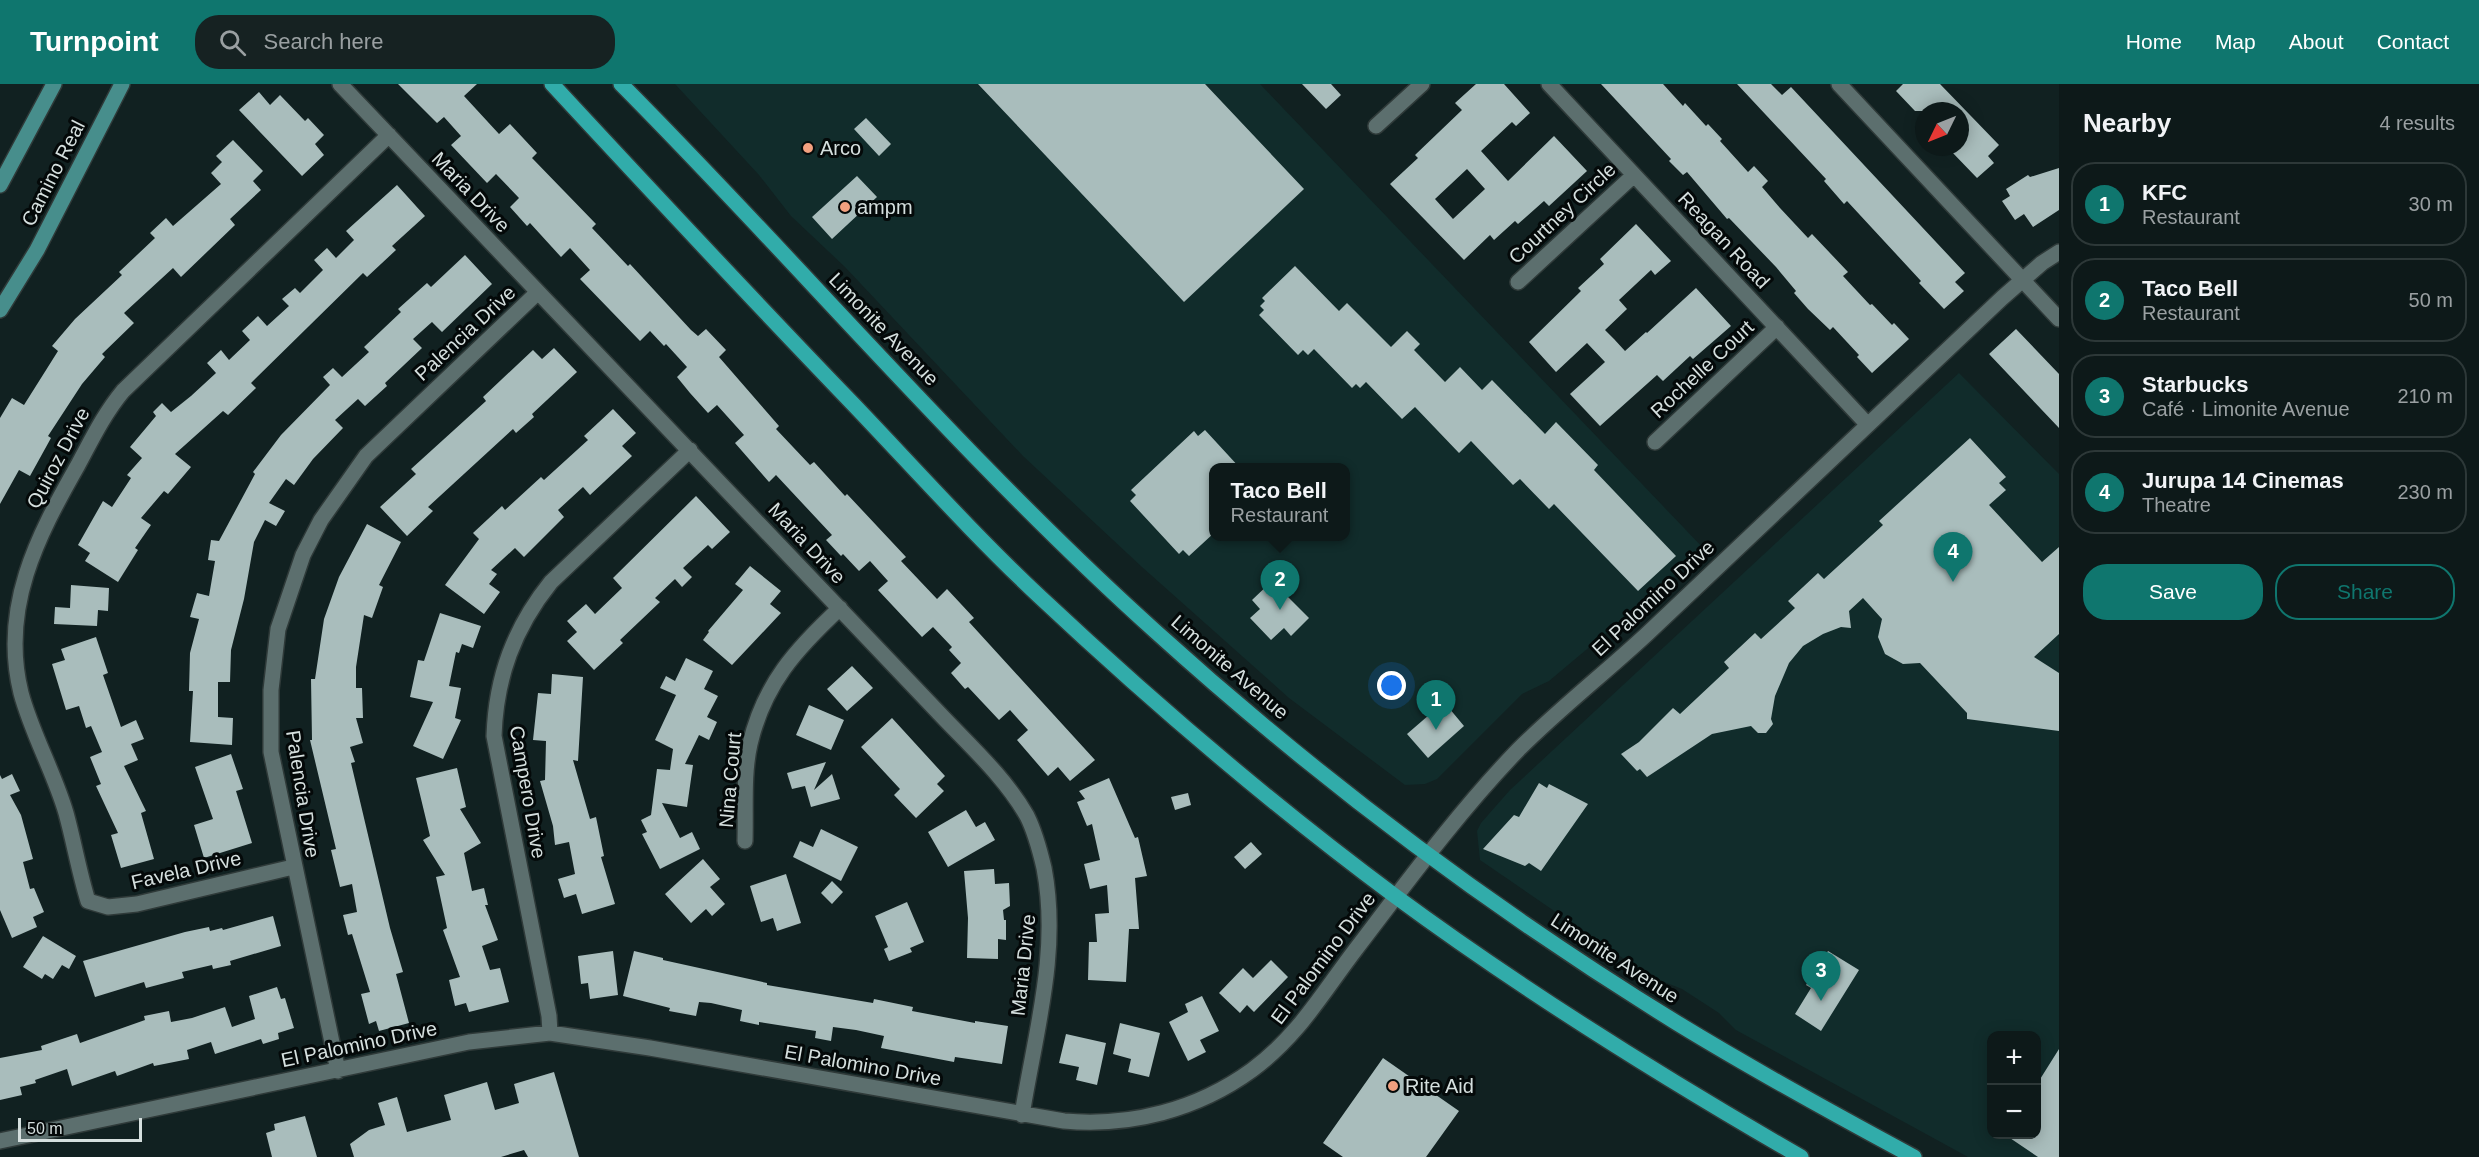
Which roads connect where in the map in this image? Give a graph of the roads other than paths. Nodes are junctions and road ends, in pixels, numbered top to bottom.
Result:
1 (54, 84) edge
2 (122, 84) edge
3 (340, 84) edge
4 (552, 84) edge
5 (621, 84) edge
6 (1422, 84) edge
7 (1549, 84) edge
8 (1839, 84) edge
9 (1376, 126) dead end
10 (389, 135) junction
11 (1634, 175) junction
12 (0, 184) edge
13 (2059, 252) edge
14 (2023, 280) junction
15 (1518, 282) dead end
16 (538, 292) junction
17 (2, 302) edge
18 (2059, 319) edge
19 (1777, 327) junction
20 (1868, 425) junction
21 (1655, 442) dead end
22 (690, 450) junction
23 (840, 608) junction
24 (745, 841) dead end
25 (1430, 855) junction
26 (293, 867) junction
27 (1397, 897) junction
28 (88, 902) joint
29 (550, 1032) junction
30 (338, 1071) junction
31 (1022, 1115) junction
32 (0, 1141) edge
33 (1801, 1157) edge
34 (1914, 1157) edge

1 - 12 main road, Camino Real
2 - 17 main road, Camino Real
3 - 10 street, Maria Drive
4 - 27 main road
5 - 25 main road, Limonite Avenue
6 - 9 street
7 - 11 street, Reagan Road
8 - 14 street
10 - 16 street, Maria Drive
10 - 28 street, Quiroz Drive
11 - 15 street, Courtney Circle
11 - 19 street, Reagan Road
13 - 14 street, El Palomino Drive
14 - 18 street
14 - 20 street, El Palomino Drive
16 - 22 street, Maria Drive
16 - 26 street, Palencia Drive
19 - 20 street, Reagan Road
19 - 21 street, Rochelle Court
20 - 25 street, El Palomino Drive
22 - 23 street, Maria Drive
22 - 29 street, Campero Drive
23 - 24 street, Nina Court
23 - 31 street, Maria Drive
25 - 27 street, El Palomino Drive
25 - 34 main road, Limonite Avenue
26 - 28 street, Favela Drive
26 - 30 street, Palencia Drive
27 - 31 street, El Palomino Drive
27 - 33 main road
29 - 30 street, El Palomino Drive
29 - 31 street, El Palomino Drive
30 - 32 street, El Palomino Drive

